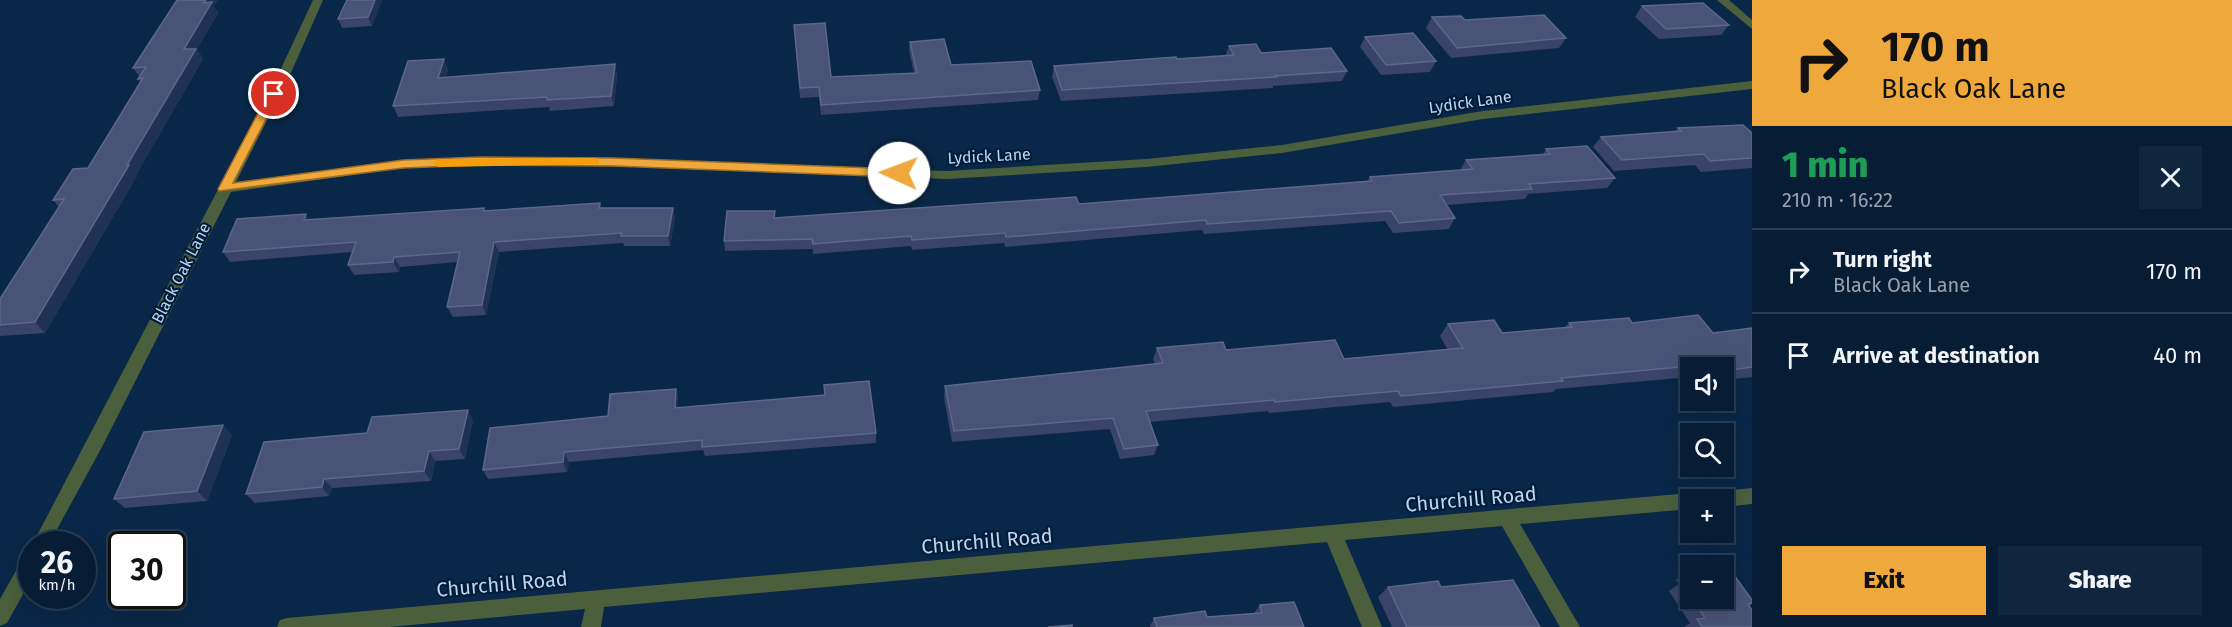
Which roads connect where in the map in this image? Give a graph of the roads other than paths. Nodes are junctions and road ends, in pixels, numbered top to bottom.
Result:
1 (318, 0) edge
2 (1722, 0) edge
3 (1752, 26) edge
4 (1752, 85) edge
5 (224, 189) junction
6 (1752, 496) edge
7 (1734, 498) edge
8 (1680, 502) edge
9 (1507, 518) junction
10 (47, 531) edge
11 (1333, 534) junction
12 (18, 584) edge
13 (596, 598) junction
14 (0, 617) edge
15 (287, 627) edge
16 (591, 627) edge
17 (1372, 627) edge
18 (1570, 627) edge

1 - 5 street, Black Oak Lane
2 - 3 street
4 - 5 street, Lydick Lane
5 - 10 street, Black Oak Lane
6 - 7 street
8 - 9 street, Churchill Road
9 - 11 street, Churchill Road
9 - 18 street
11 - 13 street, Churchill Road
11 - 17 street
12 - 14 street
13 - 15 street, Churchill Road
13 - 16 street

